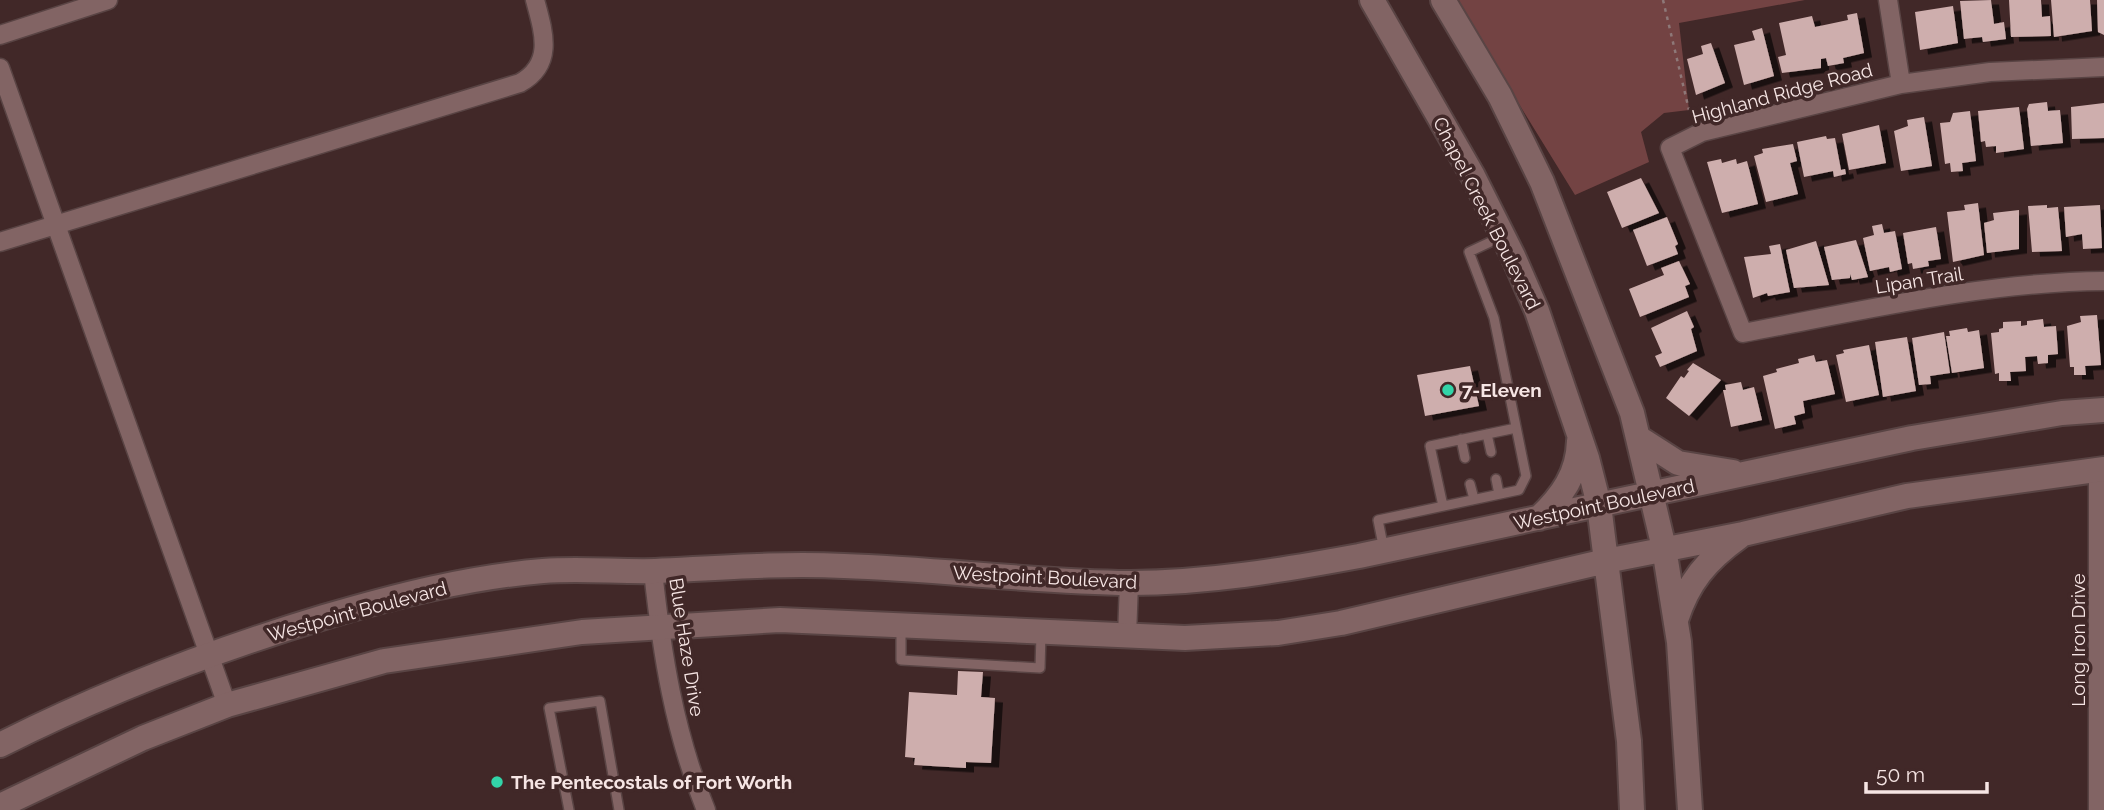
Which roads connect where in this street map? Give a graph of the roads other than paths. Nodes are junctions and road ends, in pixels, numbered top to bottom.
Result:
1 (108, 0) edge
2 (535, 0) edge
3 (1372, 0) edge
4 (1443, 0) edge
5 (1888, 0) edge
6 (65, 7) edge
7 (0, 35) edge
8 (2104, 67) edge
9 (0, 68) edge
10 (1901, 84) junction
11 (56, 224) junction
12 (1503, 236) junction
13 (0, 242) edge
14 (2104, 281) edge
15 (1743, 333) joint
16 (2104, 410) edge
17 (1516, 428) junction
18 (1579, 433) junction
19 (1487, 434) junction
20 (1639, 438) junction
21 (1461, 439) junction
22 (1490, 453) dead end
23 (1465, 458) dead end
24 (2101, 469) edge
25 (1744, 475) junction
26 (1496, 480) dead end
27 (1470, 484) dead end
28 (1499, 494) junction
29 (1650, 494) junction
30 (1474, 499) junction
31 (1599, 505) junction
32 (1443, 506) junction
33 (1539, 518) junction
34 (1743, 534) junction
35 (1664, 548) junction
36 (1384, 551) junction
37 (1606, 561) junction
38 (653, 571) junction
39 (1129, 583) junction
40 (1676, 620) junction
41 (661, 626) junction
42 (901, 626) junction
43 (1041, 632) junction
44 (1127, 636) junction
45 (209, 655) junction
46 (227, 705) junction
47 (0, 745) edge
48 (0, 806) edge
49 (569, 810) edge
50 (619, 810) edge
51 (706, 810) edge
52 (1632, 810) edge
53 (1690, 810) edge
54 (2098, 810) edge

1 - 6 street
2 - 11 street
3 - 12 main road, Chapel Creek Boulevard
4 - 20 main road
5 - 10 street
6 - 7 street
8 - 10 street, Highland Ridge Road
9 - 11 street
10 - 15 street, Highland Ridge Road
11 - 13 street
11 - 45 street
12 - 17 lane
12 - 18 main road, Chapel Creek Boulevard
14 - 15 street, Lipan Trail
16 - 25 main road, Westpoint Boulevard
17 - 19 lane
17 - 28 lane
18 - 31 main road, Chapel Creek Boulevard
18 - 33 main road
19 - 21 lane
19 - 22 lane
20 - 25 main road
20 - 29 main road
21 - 23 lane
21 - 32 lane
24 - 34 main road
24 - 54 street, Long Iron Drive
25 - 29 main road, Westpoint Boulevard
26 - 28 lane
27 - 30 lane
28 - 30 lane
29 - 31 main road, Westpoint Boulevard
29 - 35 main road
30 - 32 lane
31 - 33 main road, Westpoint Boulevard
31 - 37 main road, Chapel Creek Boulevard
32 - 36 lane
33 - 36 main road, Westpoint Boulevard
34 - 35 main road
34 - 40 main road
35 - 37 main road
35 - 40 main road
36 - 39 main road, Westpoint Boulevard
37 - 44 main road
37 - 52 main road, Chapel Creek Boulevard
38 - 39 main road, Westpoint Boulevard
38 - 41 street, Blue Haze Drive
38 - 45 main road, Westpoint Boulevard
39 - 44 street
40 - 53 main road
41 - 42 main road
41 - 46 main road
41 - 51 street, Blue Haze Drive
42 - 43 main road
42 - 43 lane
43 - 44 main road
45 - 46 street
45 - 47 main road, Westpoint Boulevard
46 - 48 main road
49 - 50 lane

